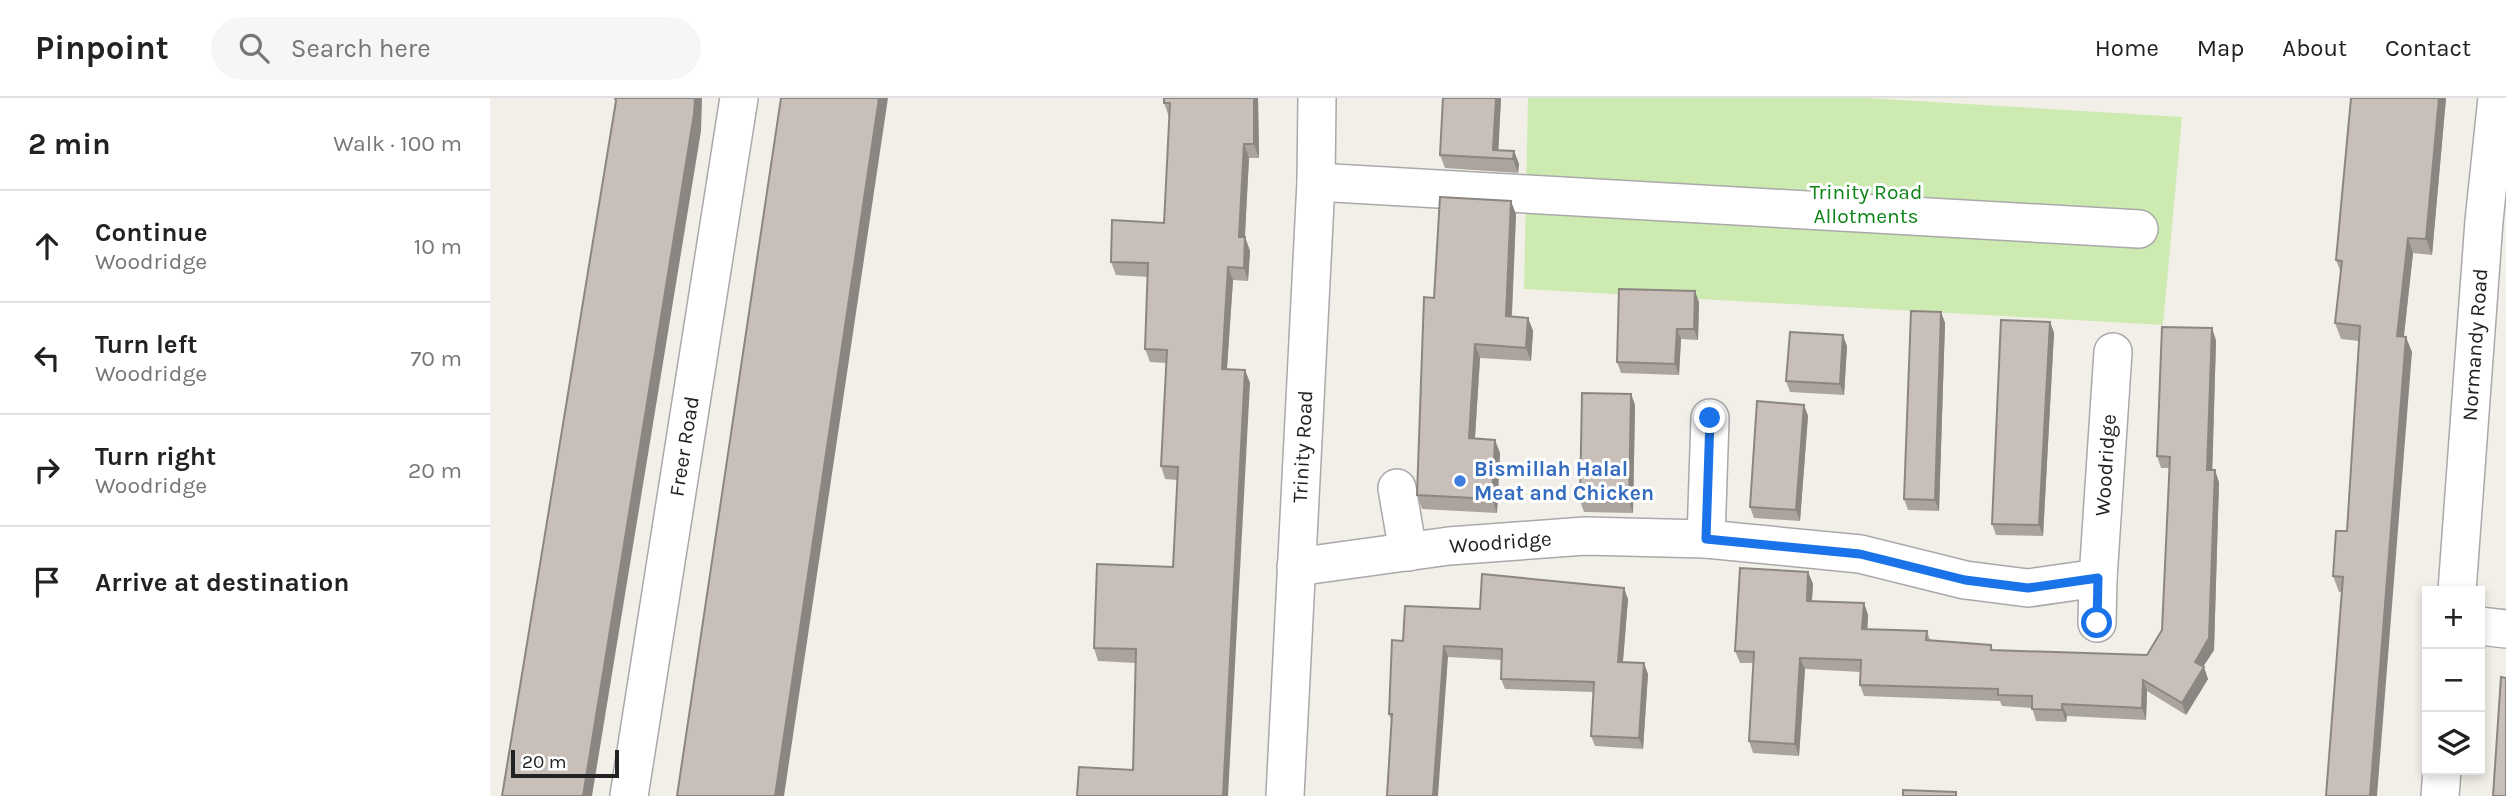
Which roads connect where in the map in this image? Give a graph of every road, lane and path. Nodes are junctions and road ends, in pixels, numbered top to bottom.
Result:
1 (739, 98) edge
2 (1317, 98) edge
3 (2497, 98) edge
4 (1316, 183) junction
5 (2495, 222) edge
6 (2139, 229) dead end
7 (2113, 352) dead end
8 (1710, 418) dead end
9 (1396, 488) dead end
10 (1706, 539) junction
11 (1408, 552) junction
12 (1296, 567) junction
13 (2098, 578) junction
14 (2459, 586) edge
15 (2097, 623) dead end
16 (2485, 627) edge
17 (2506, 629) edge
18 (2442, 775) edge
19 (629, 796) edge
20 (1285, 796) edge
21 (2440, 796) edge

1 - 19 street, Freer Road
2 - 4 street, Trinity Road
3 - 5 street, Normandy Road
4 - 6 street
4 - 12 street, Trinity Road
5 - 14 street, Normandy Road
7 - 13 street, Woodridge
8 - 10 street
9 - 11 street
10 - 11 street, Woodridge
10 - 13 street, Woodridge
11 - 12 street, Woodridge
12 - 20 street, Trinity Road
13 - 15 street, Woodridge
16 - 17 street
18 - 21 street

